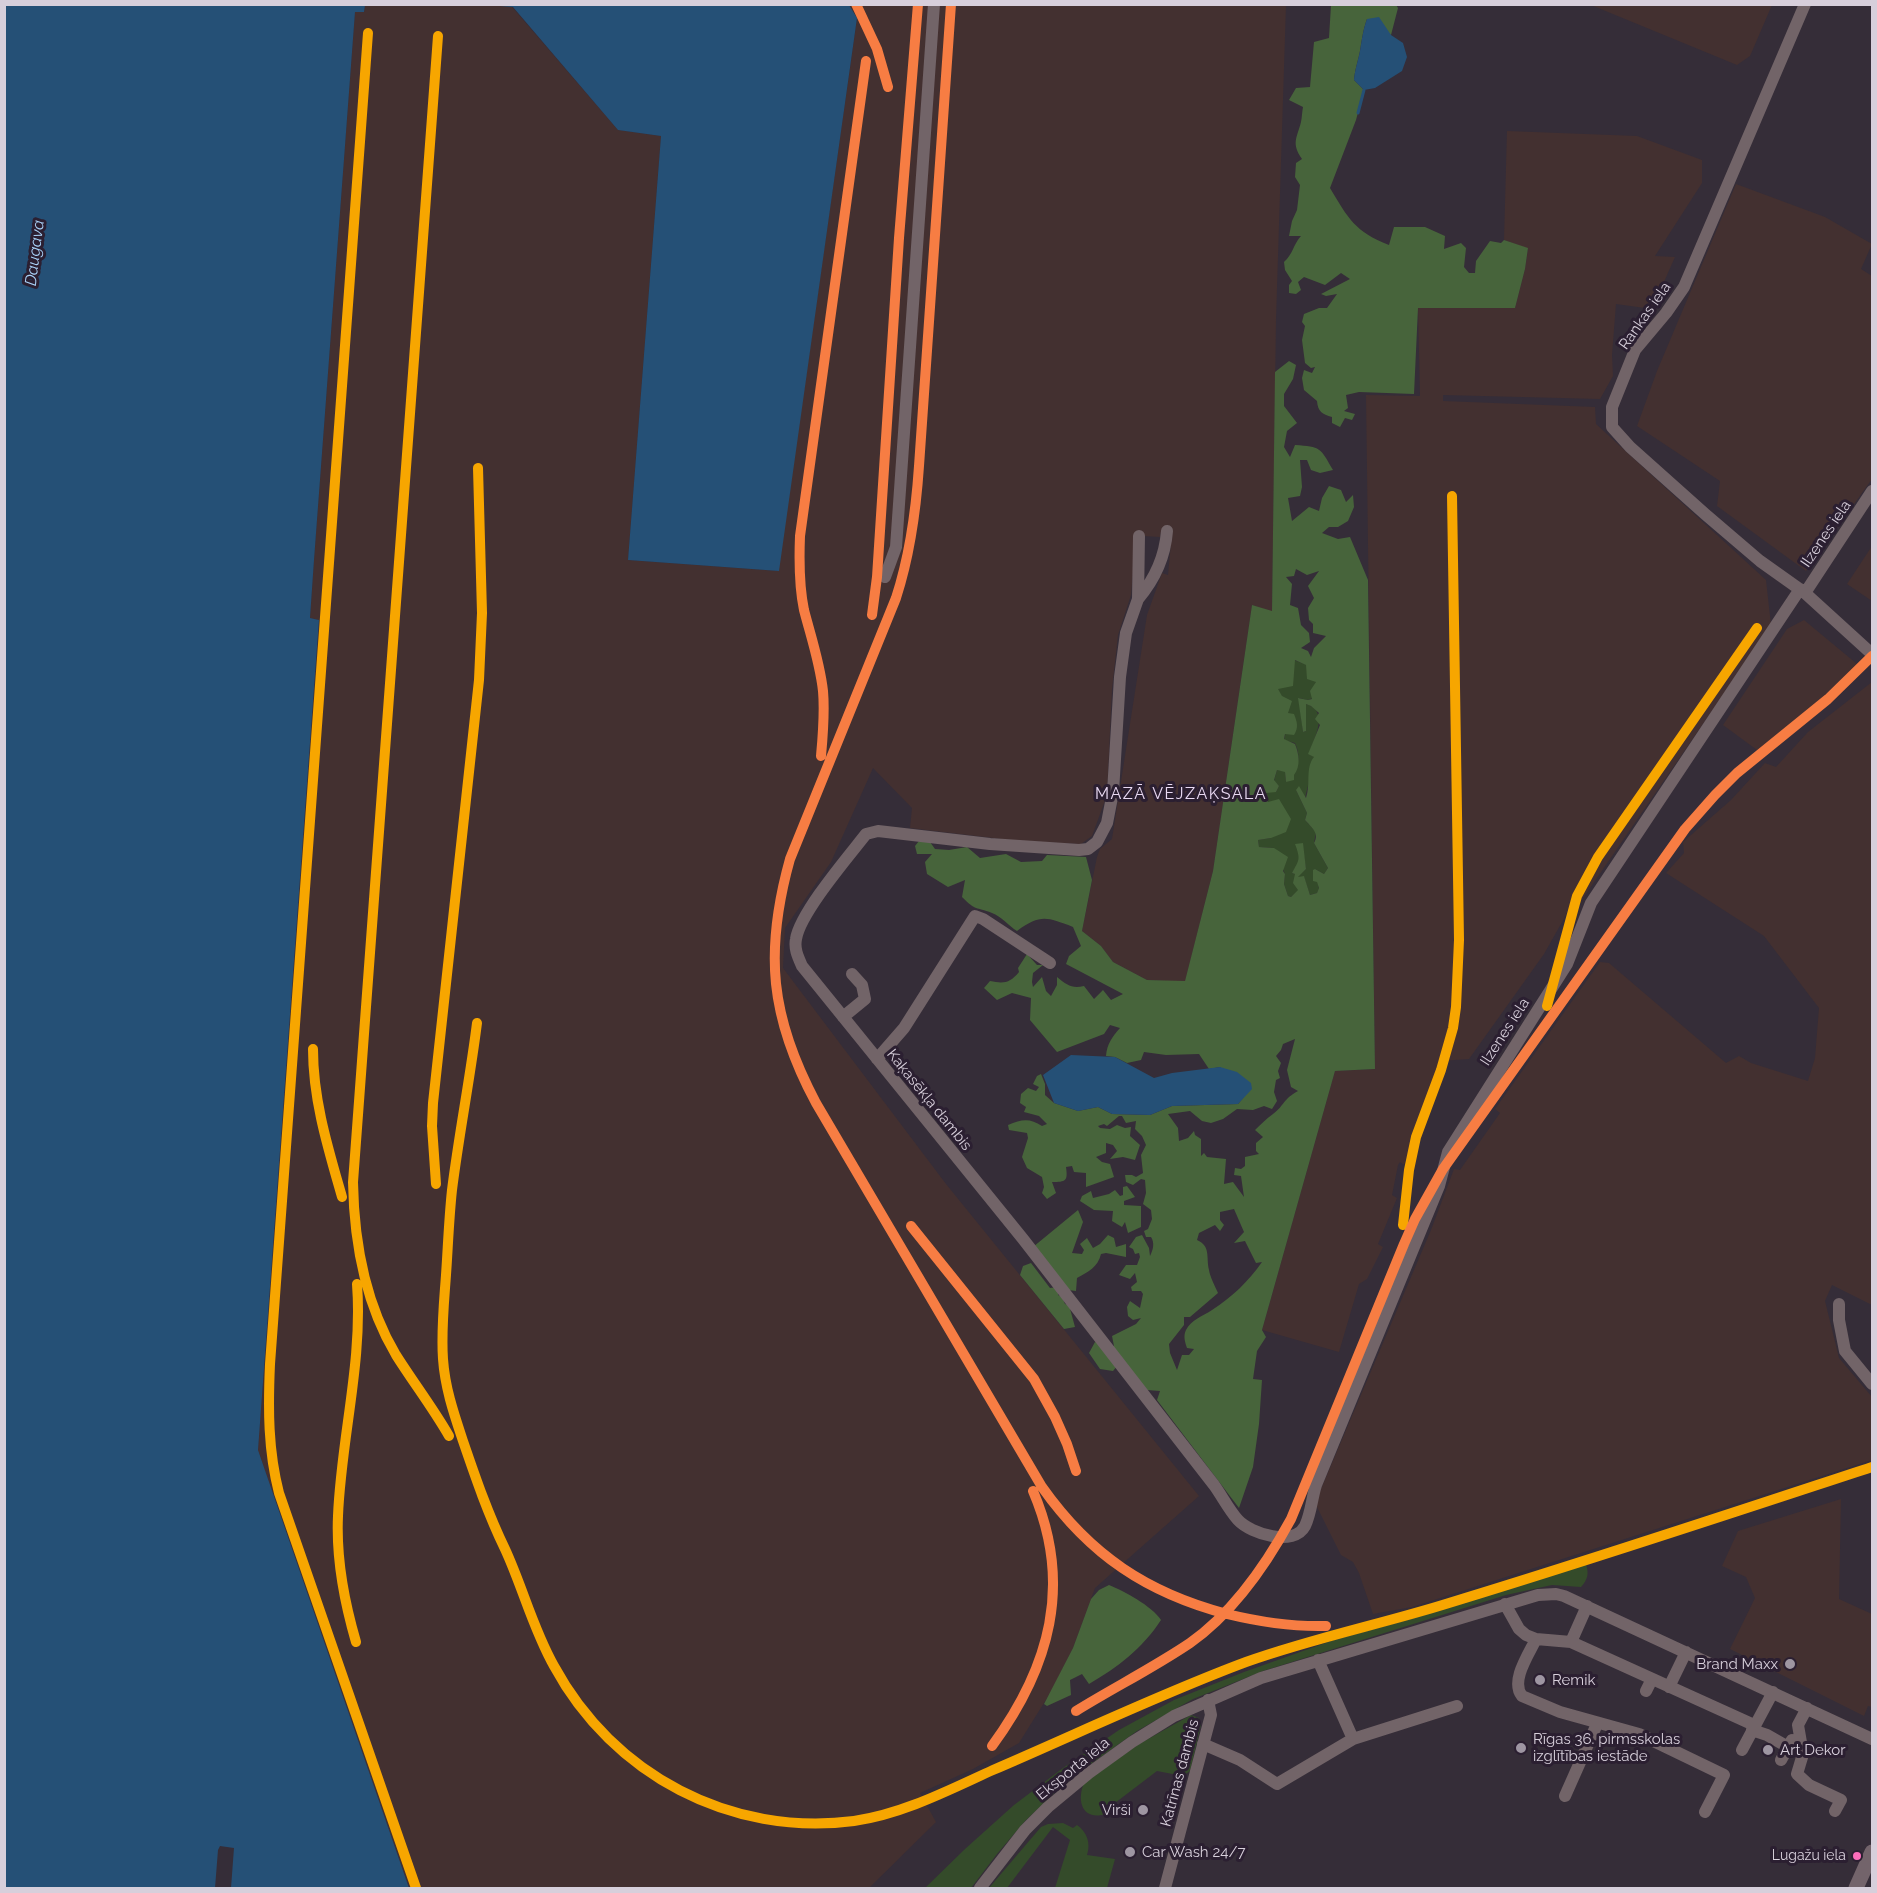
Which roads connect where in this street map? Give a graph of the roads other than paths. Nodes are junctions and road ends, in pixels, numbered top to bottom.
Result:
1 (934, 4) edge
2 (1805, 4) edge
3 (1872, 491) edge
4 (1167, 531) dead end
5 (1139, 536) dead end
6 (885, 577) dead end
7 (1802, 591) junction
8 (1138, 599) junction
9 (1872, 654) edge
10 (1050, 963) dead end
11 (852, 974) dead end
12 (843, 1017) junction
13 (877, 1059) junction
14 (1839, 1304) dead end
15 (1872, 1384) edge
16 (1305, 1526) joint
17 (1505, 1604) junction
18 (1587, 1606) junction
19 (1536, 1639) junction
20 (1571, 1642) junction
21 (1686, 1652) junction
22 (1318, 1660) junction
23 (1652, 1679) junction
24 (1669, 1687) junction
25 (1646, 1691) dead end
26 (1773, 1692) junction
27 (1208, 1700) junction
28 (1456, 1706) dead end
29 (1806, 1708) junction
30 (1597, 1724) junction
31 (1798, 1725) junction
32 (1753, 1727) junction
33 (1353, 1739) junction
34 (1872, 1739) edge
35 (1203, 1744) junction
36 (1802, 1745) junction
37 (1788, 1747) junction
38 (1742, 1750) dead end
39 (1781, 1760) dead end
40 (1565, 1796) dead end
41 (1835, 1811) dead end
42 (1705, 1812) dead end
43 (1872, 1852) edge
44 (980, 1888) edge
45 (1165, 1888) edge
46 (1856, 1888) edge

1 - 6 street
2 - 7 street, Rankas iela
3 - 7 street, Ilzenes iela
4 - 8 street
5 - 8 street
7 - 9 street, Rankas iela
7 - 16 street, Ilzenes iela
8 - 12 street, Kaķasēkļa dambis
10 - 13 street
11 - 12 street
12 - 13 street, Kaķasēkļa dambis
13 - 16 street, Kaķasēkļa dambis
14 - 15 street
17 - 18 street
17 - 19 street
17 - 22 street
18 - 20 street
18 - 21 street
19 - 20 street
19 - 30 street
20 - 23 street
21 - 24 street
21 - 26 street
22 - 27 street
22 - 33 street
23 - 24 street
23 - 25 street
24 - 32 street
26 - 29 street
26 - 32 street
27 - 35 street, Katrīnas dambis
27 - 44 street, Eksporta iela
28 - 33 street
29 - 31 street
29 - 34 street
30 - 40 street
30 - 42 street
31 - 36 street
31 - 37 street
32 - 37 street
32 - 38 street
33 - 35 street
35 - 45 street, Katrīnas dambis
36 - 37 street
36 - 41 street
37 - 39 street
43 - 46 main road

